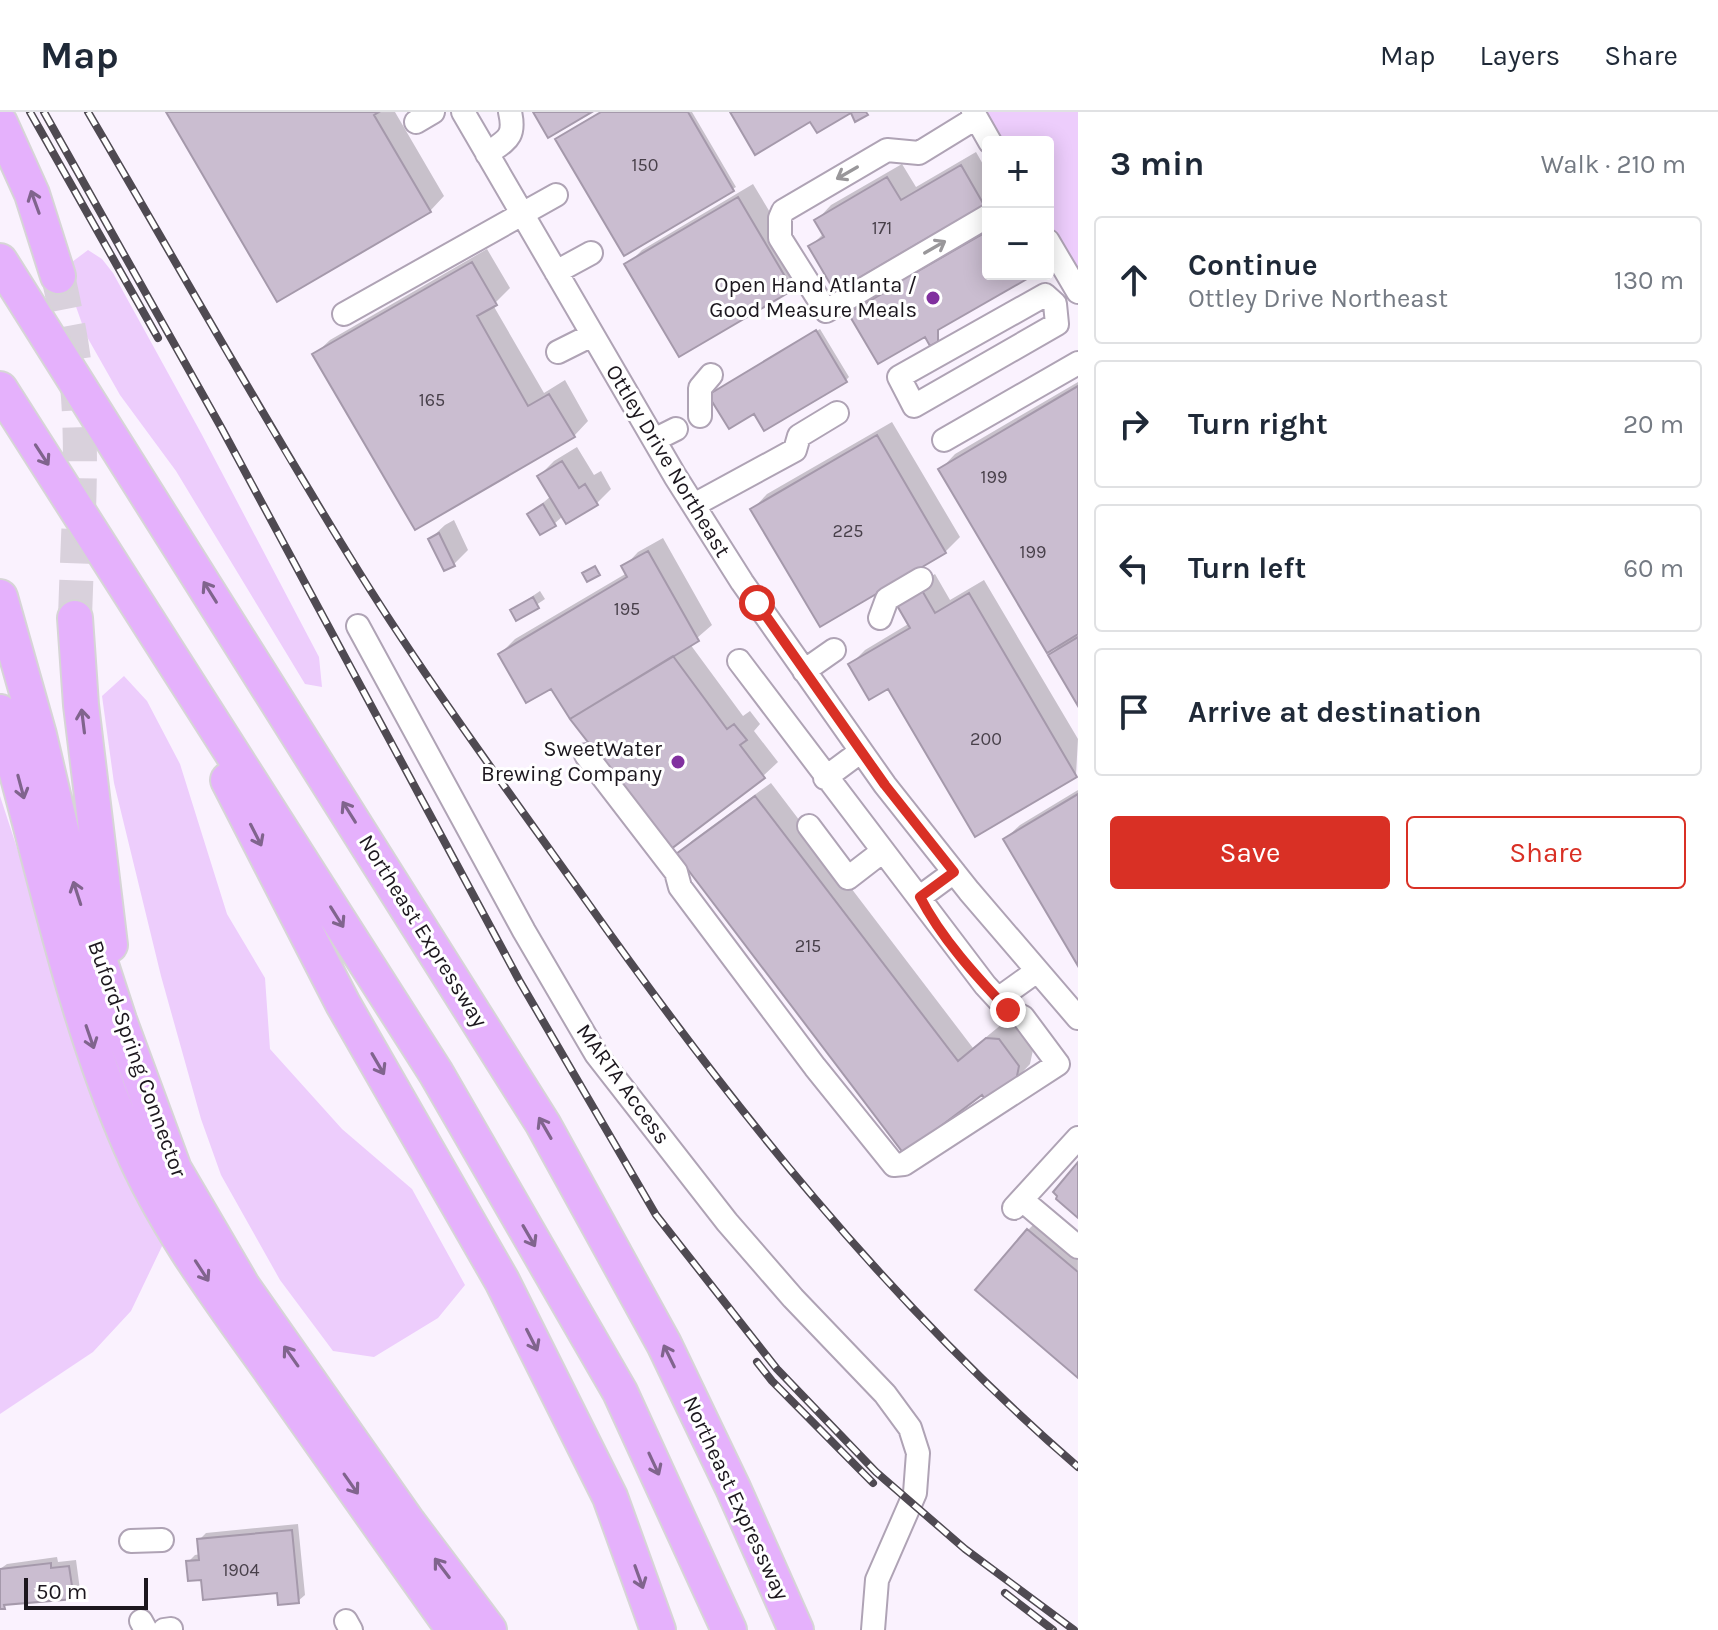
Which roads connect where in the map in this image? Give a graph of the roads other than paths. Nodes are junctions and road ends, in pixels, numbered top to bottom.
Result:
1 (463, 112) edge
2 (510, 112) edge
3 (975, 115) edge
4 (0, 123) edge
5 (987, 136) edge
6 (487, 154) junction
7 (556, 195) dead end
8 (523, 216) junction
9 (982, 220) edge
10 (1054, 251) edge
11 (591, 253) dead end
12 (0, 261) edge
13 (556, 272) junction
14 (58, 276) tunnel mouth
15 (1077, 290) edge
16 (1055, 304) junction
17 (344, 314) dead end
18 (592, 335) junction
19 (558, 352) dead end
20 (1078, 363) edge
21 (711, 375) dead end
22 (0, 389) edge
23 (837, 413) dead end
24 (700, 416) dead end
25 (676, 429) dead end
26 (654, 440) junction
27 (944, 440) dead end
28 (694, 505) junction
29 (921, 579) dead end
30 (130, 592) junction
31 (0, 597) edge
32 (75, 618) tunnel mouth
33 (880, 618) dead end
34 (358, 626) dead end
35 (834, 650) dead end
36 (739, 661) dead end
37 (804, 671) junction
38 (0, 712) edge
39 (860, 752) junction
40 (586, 755) dead end
41 (825, 778) junction
42 (809, 826) dead end
43 (883, 851) junction
44 (954, 872) junction
45 (920, 897) junction
46 (1037, 971) junction
47 (998, 999) junction
48 (1075, 1010) edge
49 (119, 1020) junction
50 (1078, 1138) edge
51 (1078, 1247) edge
52 (162, 1540) dead end
53 (131, 1541) dead end
54 (171, 1629) edge
55 (164, 1630) edge
56 (454, 1630) edge
57 (489, 1630) edge
58 (658, 1630) edge
59 (729, 1630) edge
60 (796, 1630) edge
61 (873, 1630) edge

1 - 6 street, Ottley Drive Northeast
2 - 6 street
3 - 5 street
3 -> 9 street
14 -> 4 highway
6 - 8 street, Ottley Drive Northeast
7 - 8 street
8 - 13 street, Ottley Drive Northeast
8 - 17 street
10 - 15 street
11 - 13 street
60 -> 12 highway, Northeast Expressway
13 - 18 street, Ottley Drive Northeast
15 - 16 street
16 - 16 street
18 - 19 street
18 - 26 street, Ottley Drive Northeast
20 - 27 street
21 - 24 street
22 -> 30 highway
23 - 28 street
25 - 26 street
26 - 28 street, Ottley Drive Northeast
28 - 37 street, Ottley Drive Northeast
29 - 33 street
30 -> 58 highway
30 -> 59 highway
49 -> 31 highway, Buford-Spring Connector
49 -> 32 highway
34 - 61 street, MARTA Access
35 - 37 street
36 - 41 street
37 - 39 street, Ottley Drive Northeast
38 -> 56 highway, Buford-Spring Connector
39 - 41 street
39 - 44 street, Ottley Drive Northeast
40 - 47 street
41 - 43 street
42 - 43 street
43 - 45 street
44 - 45 street
44 - 46 street, Ottley Drive Northeast
45 - 47 street
46 - 47 street
46 - 48 street, Ottley Drive Northeast
57 -> 49 highway, Buford-Spring Connector
50 - 51 street
52 - 53 street
54 - 55 street

